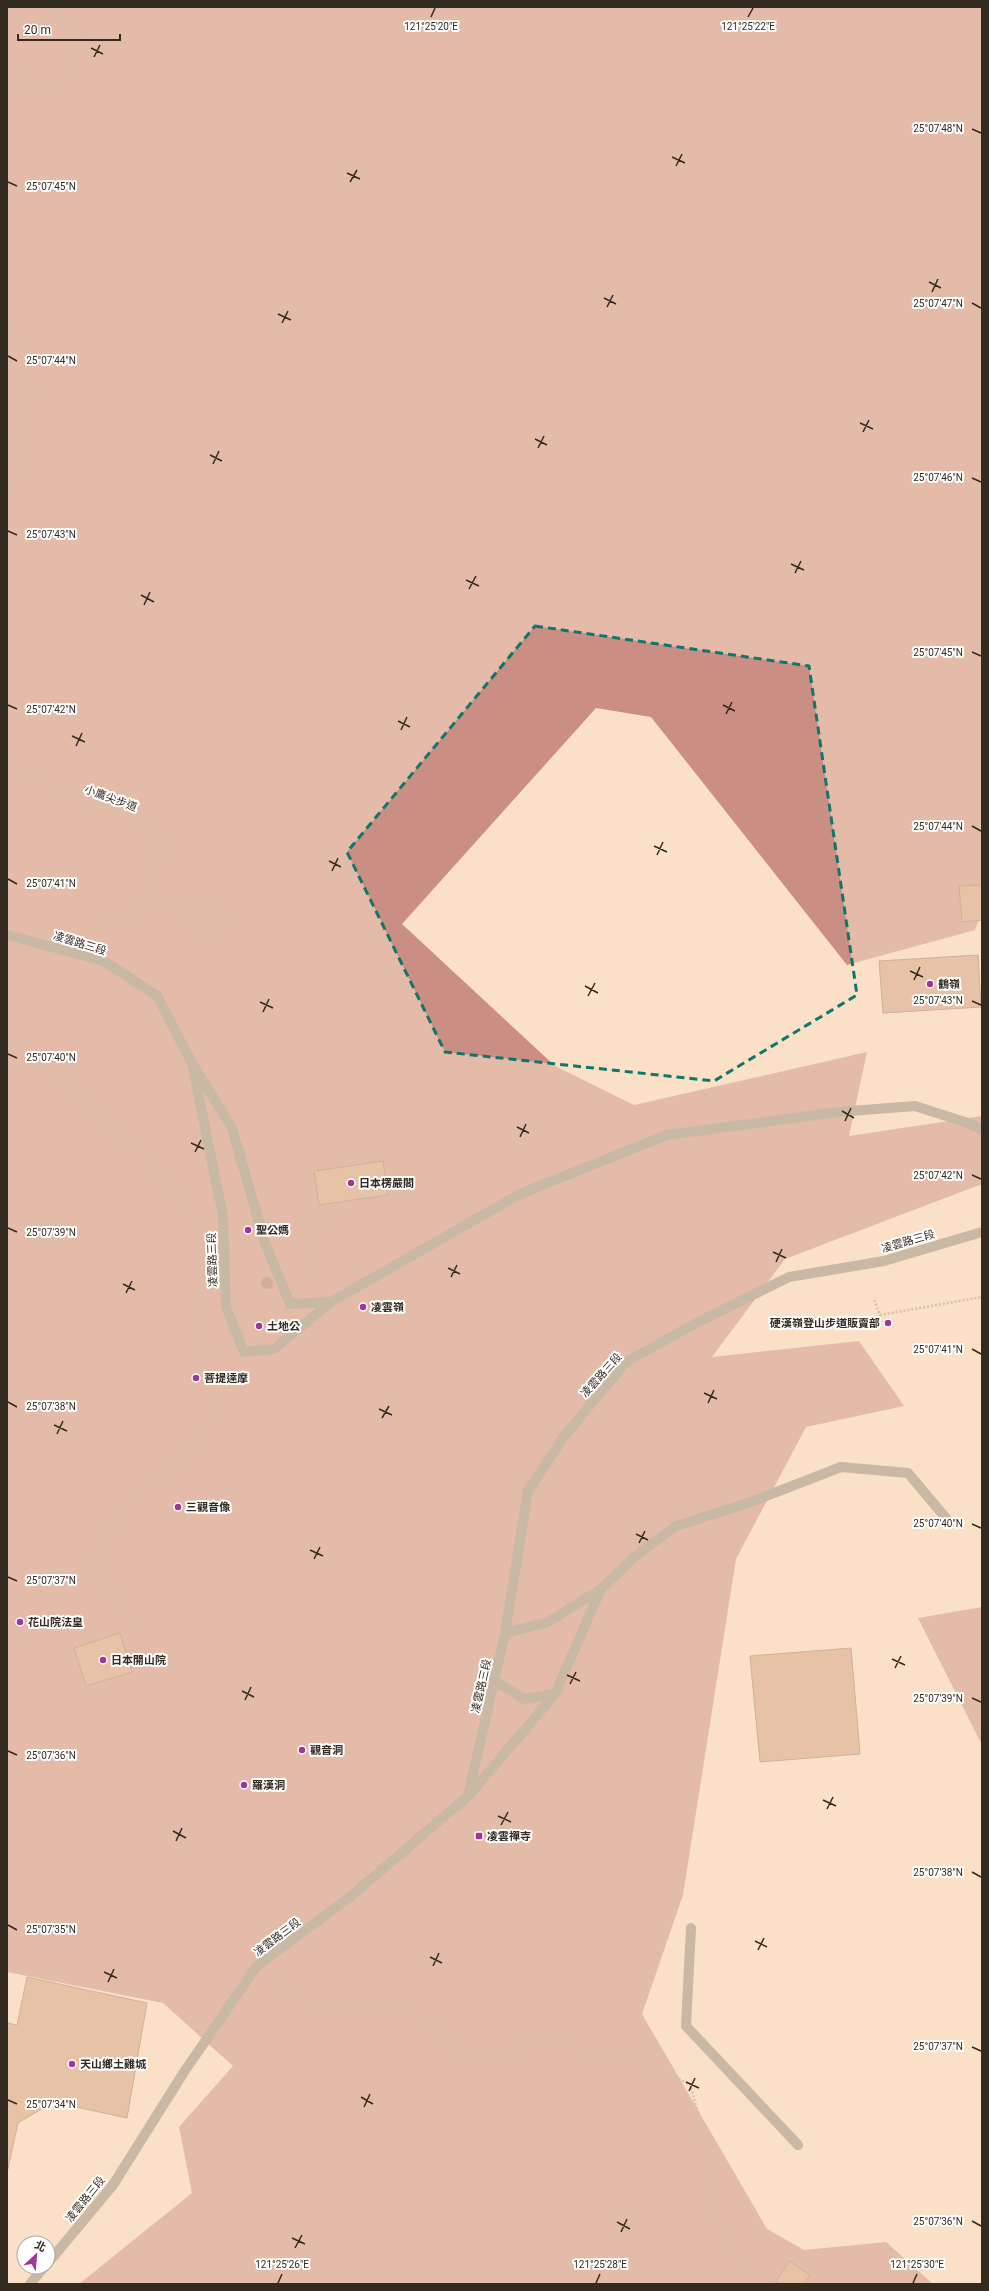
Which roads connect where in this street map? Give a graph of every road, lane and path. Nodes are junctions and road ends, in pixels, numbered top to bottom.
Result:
1 (55, 7) edge
2 (7, 101) edge
3 (7, 185) edge
4 (7, 211) edge
5 (7, 320) edge
6 (7, 498) edge
7 (7, 756) edge
8 (146, 908) junction
9 (175, 910) junction
10 (7, 936) edge
11 (49, 946) junction
12 (7, 1038) edge
13 (192, 1063) junction
14 (982, 1130) edge
15 (322, 1220) dead end
16 (198, 1226) dead end
17 (982, 1232) edge
18 (200, 1281) dead end
19 (982, 1297) edge
20 (874, 1300) dead end
21 (330, 1302) junction
22 (290, 1304) junction
23 (225, 1362) dead end
24 (231, 1367) dead end
25 (950, 1523) dead end
26 (92, 1555) junction
27 (601, 1589) junction
28 (132, 1626) dead end
29 (505, 1633) junction
30 (28, 1638) dead end
31 (494, 1680) junction
32 (555, 1694) junction
33 (468, 1796) junction
34 (691, 1928) dead end
35 (256, 1967) junction
36 (798, 2145) dead end
37 (56, 2253) edge
38 (37, 2275) edge
39 (30, 2284) edge
40 (747, 2284) edge

1 - 2 path
3 - 4 path
5 - 6 path
7 - 8 path, 小鷹尖步道
8 - 9 path
8 - 11 path
9 - 9 path
10 - 11 street, 凌雲路三段
11 - 13 street, 凌雲路三段
12 - 16 path
13 - 21 street, 凌雲路三段
13 - 22 street, 凌雲路三段
14 - 21 street, 凌雲路三段
15 - 22 path
17 - 29 street, 凌雲路三段
18 - 23 path
19 - 20 path
21 - 22 street, 凌雲路三段
24 - 26 path
25 - 27 street
26 - 28 path
26 - 30 path
27 - 29 street
27 - 32 street
29 - 31 street, 凌雲路三段
31 - 32 street
31 - 33 street, 凌雲路三段
32 - 33 street
33 - 35 street, 凌雲路三段
34 - 36 street
35 - 37 street, 凌雲路三段
35 - 40 path
38 - 39 street

